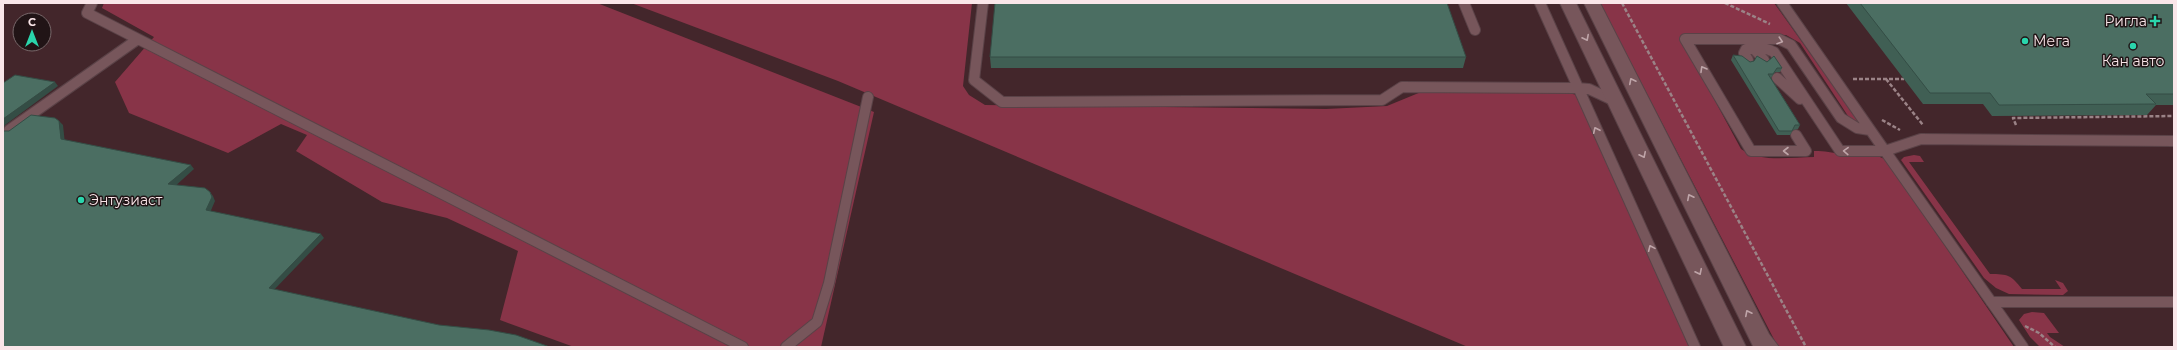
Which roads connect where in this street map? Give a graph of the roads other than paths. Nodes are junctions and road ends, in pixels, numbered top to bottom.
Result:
1 (92, 3) edge
2 (983, 3) edge
3 (1464, 3) edge
4 (1540, 3) edge
5 (1568, 3) edge
6 (1592, 3) edge
7 (1782, 3) edge
8 (1476, 30) dead end
9 (138, 39) junction
10 (1746, 49) junction
11 (1748, 60) edge
12 (1764, 60) edge
13 (1777, 78) dead end
14 (1577, 88) junction
15 (868, 97) dead end
16 (1618, 102) junction
17 (1811, 108) junction
18 (9, 130) edge
19 (1870, 130) junction
20 (1796, 135) dead end
21 (2174, 141) edge
22 (1885, 151) junction
23 (1991, 302) junction
24 (2174, 302) edge
25 (2023, 345) edge
26 (743, 347) edge
27 (786, 347) edge
28 (1695, 347) edge
29 (1735, 347) edge
30 (1768, 347) edge

1 - 9 lane
2 - 14 lane
3 - 8 lane
4 - 14 lane
5 -> 16 street
30 -> 6 street
7 - 19 lane
9 - 18 lane
9 - 26 lane
10 - 11 lane
10 - 12 lane
10 - 17 lane
13 - 17 lane
14 - 16 lane
28 -> 14 lane
15 - 27 lane
16 -> 29 street
22 -> 17 lane
20 -> 19 lane
19 - 22 lane
21 - 22 lane
22 - 23 lane
23 - 24 lane
23 - 25 lane

